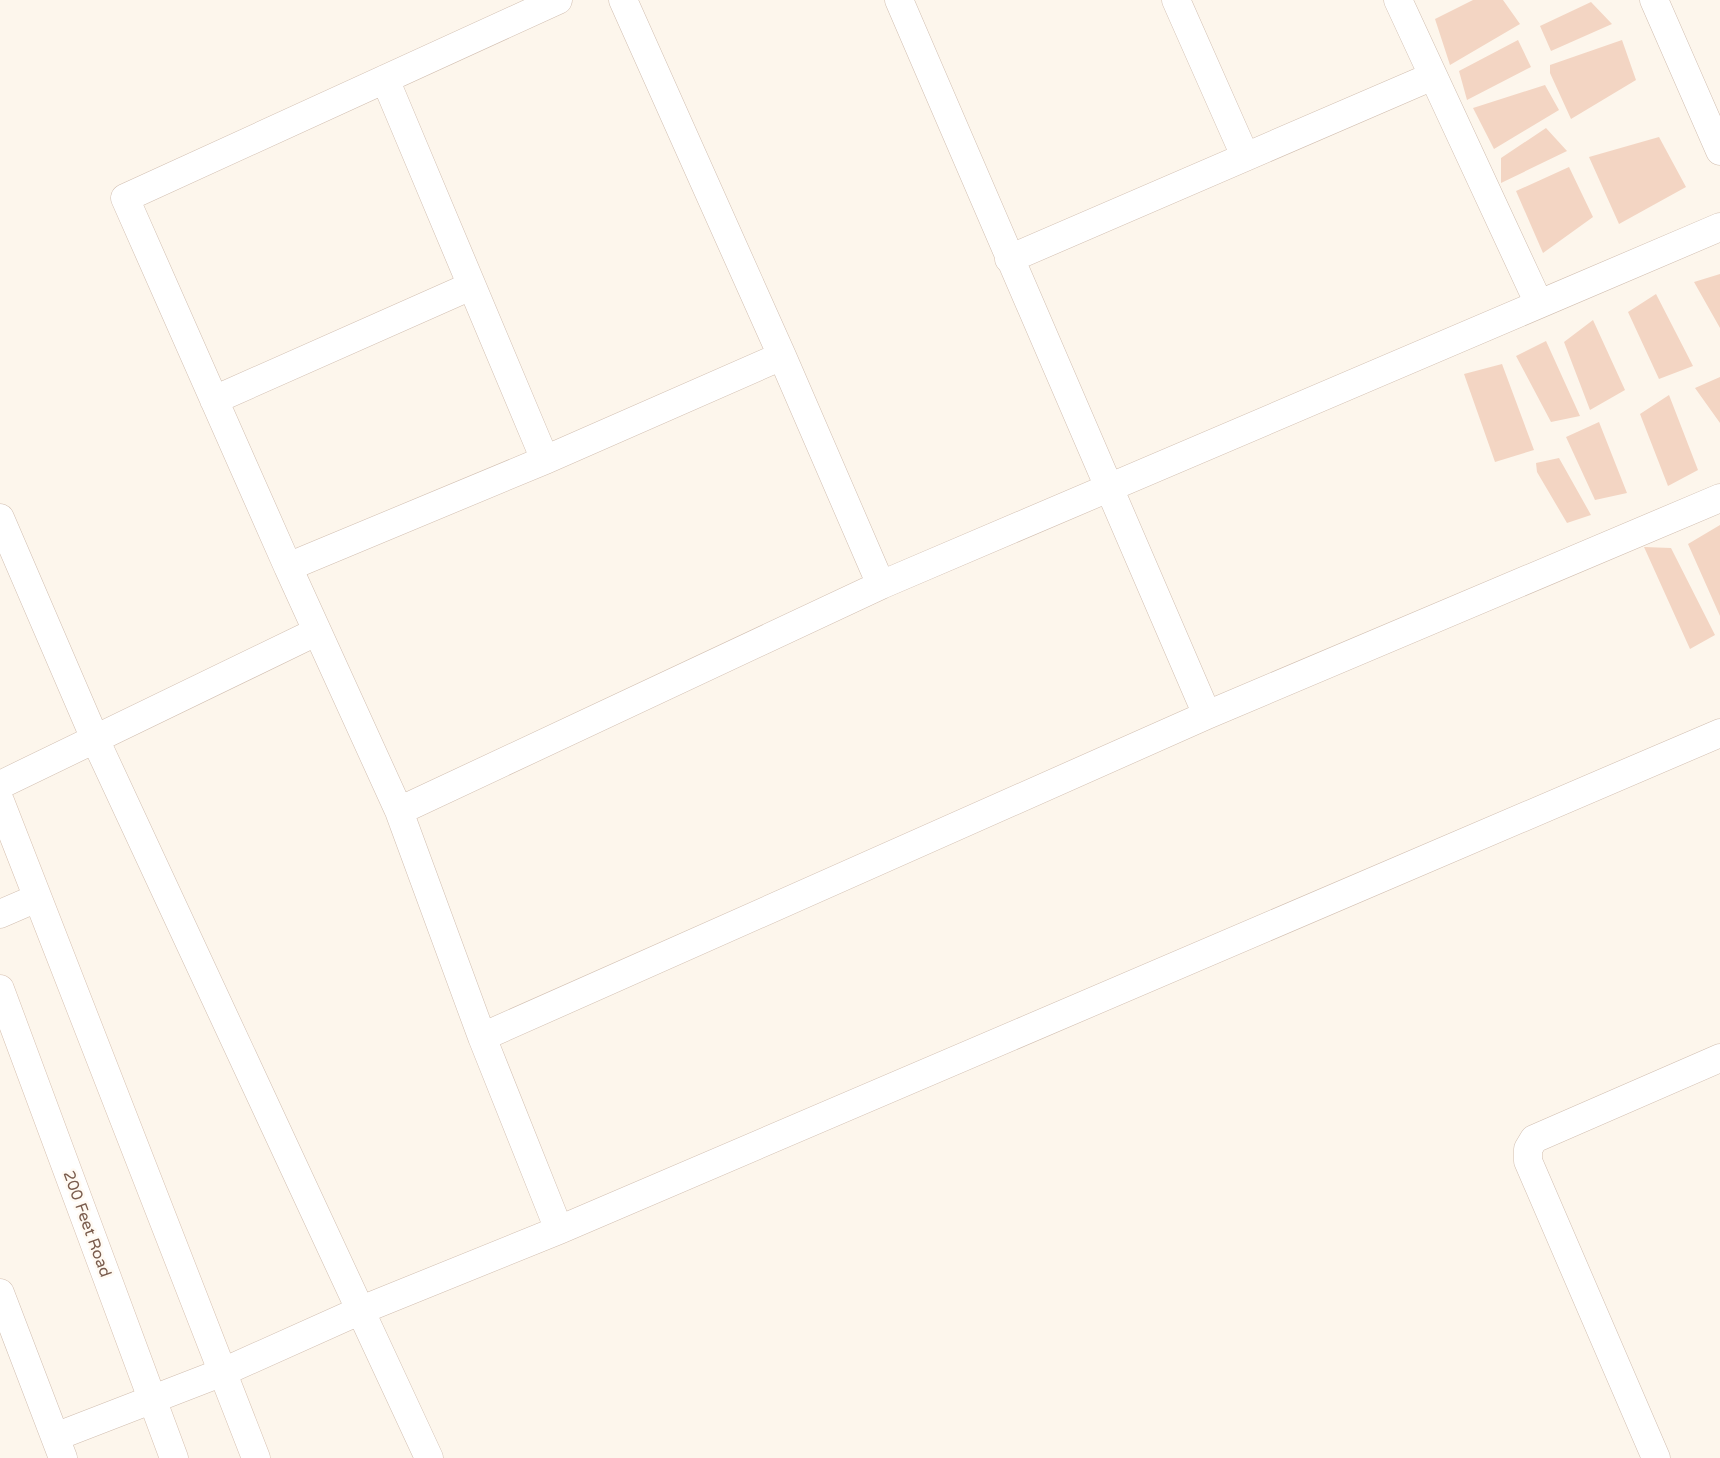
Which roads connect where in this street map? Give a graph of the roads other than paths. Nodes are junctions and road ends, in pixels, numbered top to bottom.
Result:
1 (558, 0) edge
2 (623, 0) edge
3 (899, 0) edge
4 (1176, 0) edge
5 (1398, 0) edge
6 (1654, 0) edge
7 (1433, 76) junction
8 (384, 79) junction
9 (1720, 151) edge
10 (1245, 156) junction
11 (1720, 227) edge
12 (1010, 258) junction
13 (471, 286) junction
14 (1539, 304) junction
15 (782, 356) junction
16 (214, 400) junction
17 (545, 460) junction
18 (1108, 488) junction
19 (1720, 498) edge
20 (0, 518) edge
21 (288, 567) junction
22 (881, 585) junction
23 (316, 632) junction
24 (1207, 715) junction
25 (1720, 732) edge
26 (95, 739) junction
27 (0, 785) edge
28 (0, 801) edge
29 (399, 811) junction
30 (37, 898) junction
31 (0, 914) edge
32 (0, 989) edge
33 (482, 1037) junction
34 (1720, 1058) edge
35 (559, 1230) junction
36 (0, 1294) edge
37 (360, 1311) junction
38 (223, 1372) junction
39 (153, 1401) junction
40 (59, 1448) edge
41 (174, 1458) edge
42 (256, 1458) edge
43 (429, 1458) edge
44 (1656, 1458) edge

1 - 8 street
2 - 15 street
3 - 12 street
4 - 10 street
5 - 7 street
6 - 9 street
7 - 10 street
7 - 14 street
8 - 13 street
8 - 16 street
10 - 12 street
11 - 14 street
12 - 18 street
13 - 16 street
13 - 17 street
14 - 18 street
15 - 17 street
15 - 22 street
16 - 21 street
17 - 21 street
18 - 22 street
18 - 24 street
19 - 24 street
20 - 26 street
21 - 23 street
22 - 29 street
23 - 26 street
23 - 29 street
24 - 33 street
25 - 35 street
26 - 27 street
26 - 37 street
28 - 30 street
29 - 33 street
30 - 31 street
30 - 38 street
32 - 39 street, 200 Feet Road
33 - 35 street
34 - 44 street
35 - 37 street
36 - 40 street
37 - 38 street
37 - 43 street
38 - 39 street
38 - 42 street
39 - 40 street
39 - 41 street, 200 Feet Road

